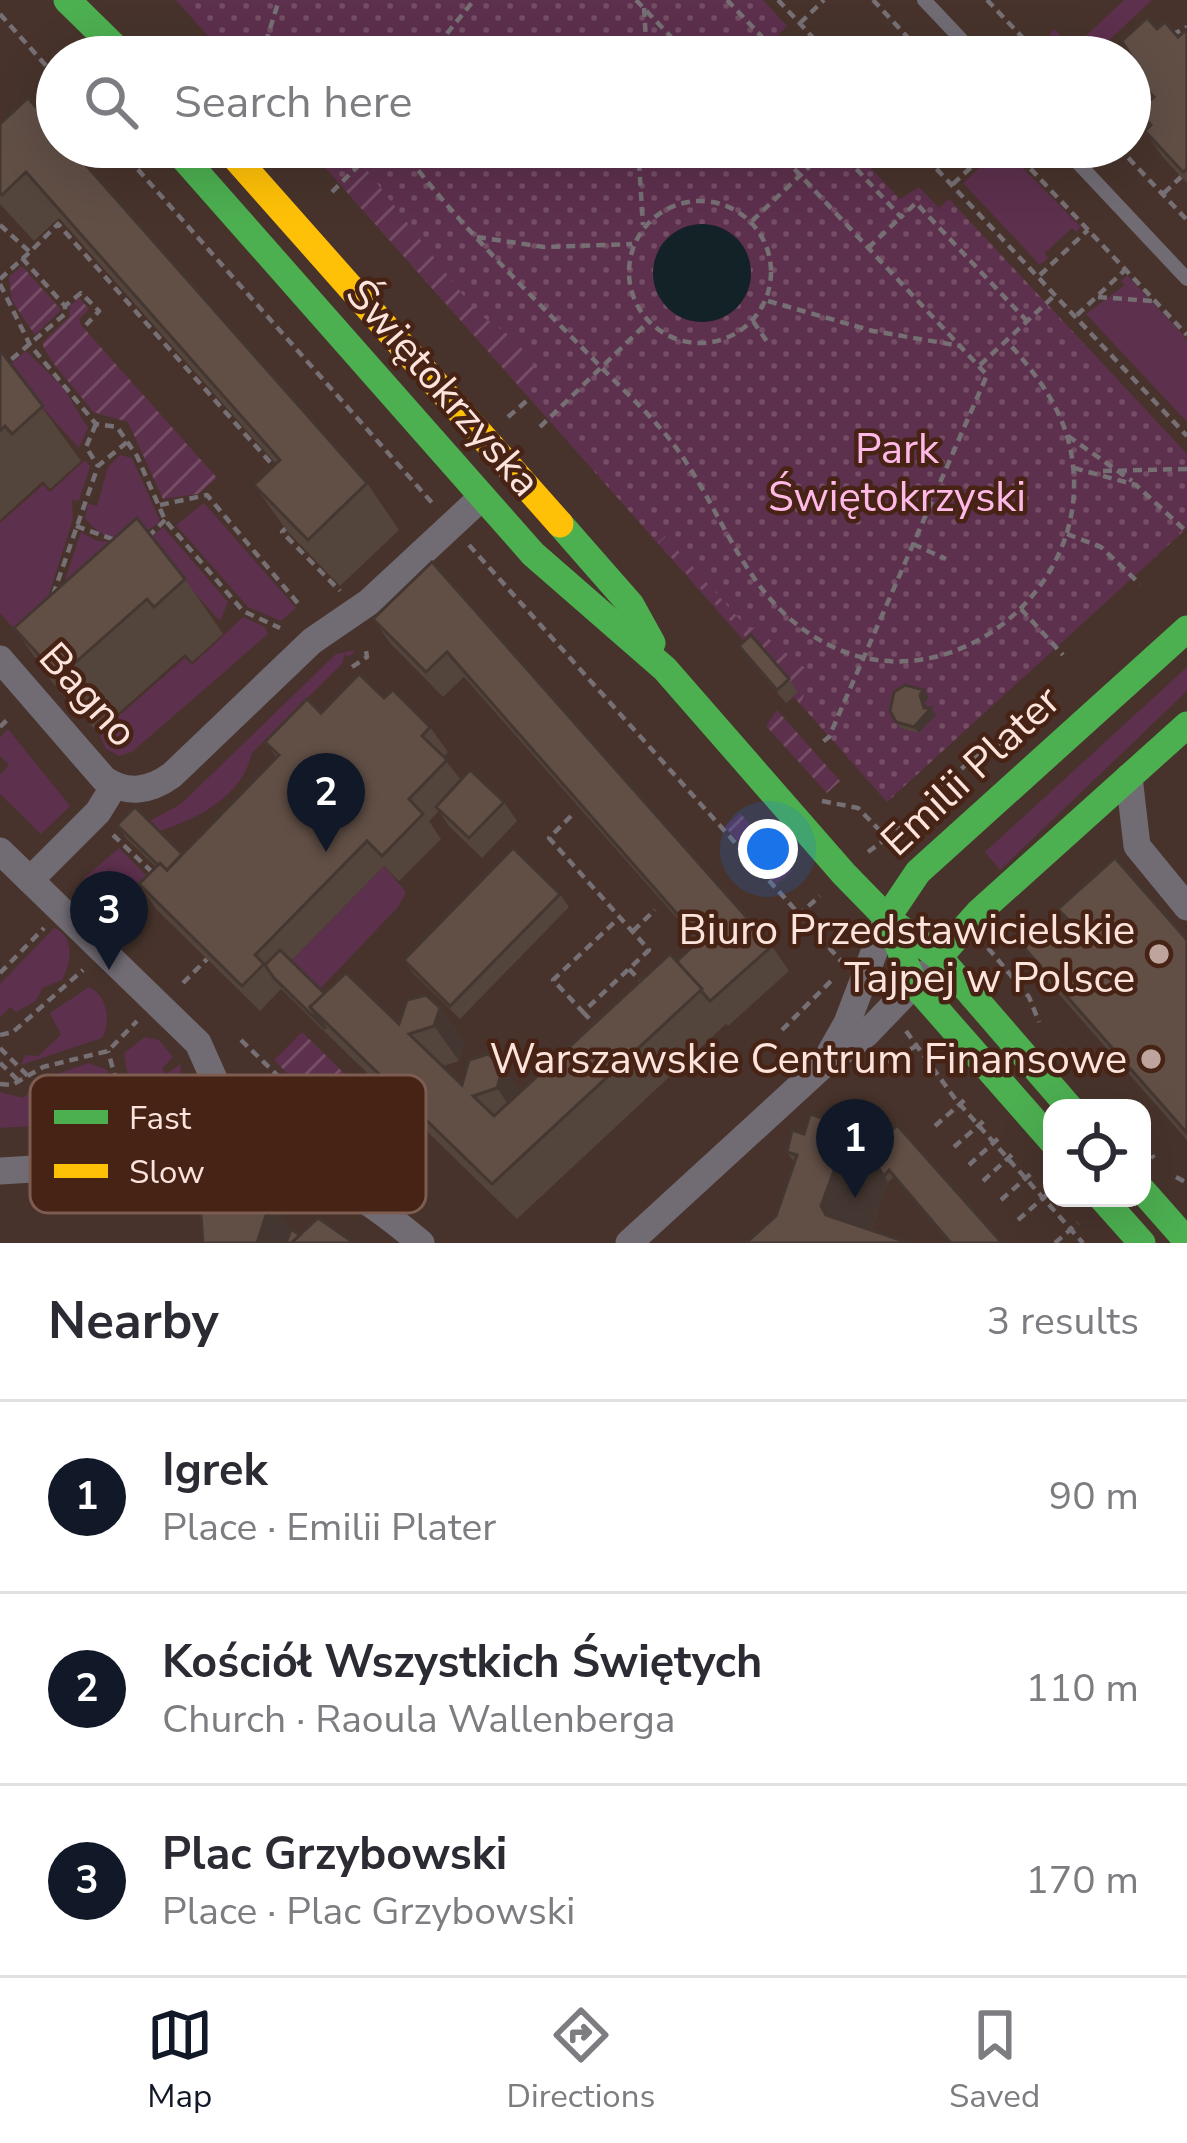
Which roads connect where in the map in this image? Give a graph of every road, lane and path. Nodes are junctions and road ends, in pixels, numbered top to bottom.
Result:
1 (67, 0) edge
2 (279, 0) edge
3 (474, 0) edge
4 (636, 0) edge
5 (727, 0) edge
6 (778, 0) edge
7 (824, 0) edge
8 (873, 0) edge
9 (924, 0) edge
10 (988, 0) edge
11 (980, 7) dead end
12 (644, 8) junction
13 (0, 14) edge
14 (800, 23) junction
15 (1187, 27) edge
16 (94, 31) junction
17 (97, 36) edge
18 (100, 36) edge
19 (268, 36) edge
20 (445, 36) edge
21 (646, 36) edge
22 (670, 36) edge
23 (761, 36) edge
24 (812, 36) edge
25 (906, 36) edge
26 (958, 36) edge
27 (1021, 36) edge
28 (1163, 36) edge
29 (36, 54) edge
30 (137, 168) edge
31 (192, 168) edge
32 (245, 168) edge
33 (355, 168) edge
34 (418, 168) edge
35 (639, 168) edge
36 (794, 168) edge
37 (808, 168) edge
38 (853, 168) edge
39 (936, 168) edge
40 (970, 168) edge
41 (1030, 168) edge
42 (1083, 168) edge
43 (1138, 168) edge
44 (800, 175) junction
45 (1181, 177) edge
46 (952, 185) junction
47 (332, 192) dead end
48 (1162, 194) junction
49 (901, 217) junction
50 (1187, 220) edge
51 (752, 221) junction
52 (0, 225) edge
53 (643, 227) junction
54 (1088, 230) junction
55 (47, 235) junction
56 (477, 237) junction
57 (634, 244) junction
58 (56, 245) edge
59 (868, 248) junction
60 (30, 252) junction
61 (22, 258) junction
62 (1125, 270) junction
63 (1038, 277) junction
64 (1187, 279) edge
65 (0, 282) edge
66 (1055, 295) junction
67 (1096, 297) junction
68 (766, 300) junction
69 (1157, 304) junction
70 (65, 306) junction
71 (1075, 317) junction
72 (753, 321) junction
73 (1027, 321) junction
74 (648, 322) junction
75 (86, 325) dead end
76 (1187, 335) edge
77 (1006, 340) junction
78 (768, 343) dead end
79 (30, 344) junction
80 (961, 346) junction
81 (978, 366) junction
82 (601, 368) junction
83 (0, 369) edge
84 (530, 398) dead end
85 (496, 423) dead end
86 (96, 424) junction
87 (540, 427) dead end
88 (1066, 435) junction
89 (1187, 436) edge
90 (128, 441) junction
91 (98, 466) junction
92 (1074, 467) junction
93 (1187, 469) edge
94 (278, 471) edge
95 (1098, 471) junction
96 (1123, 471) junction
97 (1136, 485) junction
98 (482, 497) junction
99 (160, 505) junction
100 (444, 517) dead end
101 (296, 519) edge
102 (166, 520) junction
103 (76, 526) junction
104 (1187, 532) edge
105 (459, 533) dead end
106 (1067, 534) junction
107 (913, 544) junction
108 (946, 560) dead end
109 (1140, 584) dead end
110 (340, 591) dead end
111 (50, 605) edge
112 (302, 607) dead end
113 (1021, 610) junction
114 (280, 628) dead end
115 (1187, 629) edge
116 (367, 651) dead end
117 (1063, 655) dead end
118 (0, 659) edge
119 (863, 659) junction
120 (352, 667) dead end
121 (665, 669) junction
122 (7, 720) dead end
123 (1187, 725) edge
124 (0, 727) edge
125 (820, 744) dead end
126 (972, 759) dead end
127 (1130, 777) junction
128 (114, 786) junction
129 (775, 794) junction
130 (572, 816) edge
131 (113, 835) edge
132 (887, 838) junction
133 (898, 850) dead end
134 (0, 851) edge
135 (868, 851) dead end
136 (30, 880) junction
137 (161, 880) edge
138 (819, 897) dead end
139 (1187, 907) edge
140 (655, 910) edge
141 (797, 916) junction
142 (620, 917) junction
143 (887, 918) junction
144 (52, 920) dead end
145 (633, 931) junction
146 (980, 938) dead end
147 (98, 945) junction
148 (939, 957) junction
149 (207, 959) edge
150 (629, 969) junction
151 (0, 973) edge
152 (183, 983) dead end
153 (914, 984) junction
154 (656, 998) edge
155 (583, 1012) junction
156 (142, 1015) dead end
157 (898, 1023) dead end
158 (782, 1030) dead end
159 (1044, 1032) dead end
160 (0, 1035) edge
161 (241, 1040) dead end
162 (610, 1041) edge
163 (0, 1048) edge
164 (108, 1051) junction
165 (0, 1063) edge
166 (821, 1066) junction
167 (31, 1075) edge
168 (115, 1075) edge
169 (213, 1075) edge
170 (277, 1075) edge
171 (28, 1076) joint
172 (19, 1081) junction
173 (0, 1084) edge
174 (968, 1097) dead end
175 (1062, 1099) edge
176 (960, 1104) junction
177 (987, 1118) dead end
178 (935, 1126) dead end
179 (978, 1126) junction
180 (1043, 1131) edge
181 (1002, 1135) dead end
182 (994, 1143) junction
183 (954, 1147) dead end
184 (1016, 1151) dead end
185 (1008, 1159) junction
186 (969, 1165) dead end
187 (30, 1169) edge
188 (0, 1171) edge
189 (1034, 1171) dead end
190 (1025, 1178) junction
191 (983, 1181) dead end
192 (1151, 1197) edge
193 (1043, 1198) joint
194 (1000, 1200) dead end
195 (1051, 1207) edge
196 (1110, 1207) edge
197 (376, 1213) edge
198 (1177, 1218) edge
199 (1018, 1220) dead end
200 (1079, 1222) dead end
201 (1070, 1229) junction
202 (1187, 1240) edge
203 (421, 1243) edge
204 (629, 1243) edge
205 (1055, 1243) edge
206 (1083, 1243) edge
207 (1142, 1243) edge

1 - 16 street
2 - 19 path
3 - 20 path
4 - 12 path
5 - 23 path
6 - 14 path
7 - 14 path
8 - 25 path
9 - 26 lane
10 - 11 path
10 - 27 path
12 - 21 path
12 - 22 path
13 - 29 path
14 - 24 path
15 - 28 path
16 - 17 street
16 - 18 street
30 - 100 path
31 - 98 street, Świętokrzyska
32 - 121 street, Świętokrzyska
33 - 47 path
34 - 56 path
35 - 53 path
36 - 44 path
37 - 44 path
38 - 49 path
39 - 46 path
40 - 46 path
41 - 54 path
42 - 64 lane
43 - 48 path
44 - 51 path
44 - 59 path
45 - 48 path
46 - 63 path
48 - 50 path
49 - 59 path
49 - 73 path
51 - 53 path
51 - 68 path
52 - 60 path
53 - 57 path
54 - 62 path
54 - 63 path
55 - 58 path
55 - 60 path
55 - 94 path
56 - 57 path
56 - 82 path
57 - 74 path
59 - 80 path
60 - 61 path
61 - 65 path
61 - 70 path
62 - 67 path
62 - 69 path
63 - 66 path
65 - 79 path
66 - 71 path
66 - 73 path
67 - 69 path
67 - 71 path
68 - 72 path
68 - 80 path
69 - 76 path
70 - 75 path
70 - 79 path
71 - 89 path
72 - 74 path
72 - 78 path
73 - 77 path
74 - 82 path
77 - 81 path
77 - 88 path
79 - 83 path
79 - 86 path
80 - 81 path
81 - 107 path
82 - 87 path
82 - 119 path
84 - 85 path
86 - 90 path
86 - 91 path
88 - 92 path
88 - 96 path
90 - 91 path
90 - 99 path
91 - 103 path
92 - 95 path
92 - 106 path
93 - 96 path
95 - 96 path
95 - 97 path
96 - 97 path
97 - 104 path
98 - 121 street, Świętokrzyska
98 - 128 street
99 - 102 path
99 - 112 path
101 - 110 path
102 - 103 path
102 - 114 path
103 - 111 path
105 - 141 path
106 - 109 path
106 - 113 path
107 - 108 path
107 - 119 path
113 - 117 path
113 - 119 path
115 - 143 street, Emilii Plater
116 - 120 path
118 - 128 street, Bagno
119 - 125 path
121 - 129 street, Świętokrzyska
122 - 124 path
123 - 127 street, Emilii Plater
126 - 132 path
127 - 139 street
127 - 148 street, Emilii Plater
128 - 136 street
129 - 132 path
129 - 143 street, Świętokrzyska
130 - 142 path
131 - 137 path
132 - 133 path
132 - 135 path
134 - 136 street
136 - 147 street
138 - 141 path
140 - 145 path
141 - 158 path
142 - 145 path
142 - 155 path
143 - 148 street, Świętokrzyska
143 - 153 street, Świętokrzyska
143 - 166 street, Emilii Plater
144 - 151 path
145 - 150 path
146 - 159 path
147 - 160 path
147 - 169 street
148 - 153 street, Emilii Plater
148 - 175 street, Świętokrzyska
149 - 152 path
150 - 154 path
150 - 155 path
153 - 166 street, Emilii Plater
153 - 180 street, Świętokrzyska
155 - 162 path
156 - 164 path
157 - 176 path
161 - 170 path
163 - 171 path
164 - 167 path
164 - 168 path
165 - 172 path
166 - 204 street, Emilii Plater
171 - 172 path
172 - 173 path
174 - 176 path
176 - 178 path
176 - 179 path
177 - 179 path
179 - 182 path
179 - 183 path
181 - 182 path
182 - 185 path
182 - 186 path
184 - 185 path
185 - 190 path
185 - 191 path
187 - 188 street
189 - 190 path
190 - 193 path
190 - 194 path
192 - 198 street
193 - 199 path
195 - 201 path
196 - 207 street
197 - 203 street
198 - 202 street
200 - 201 path
201 - 205 path
201 - 206 path

